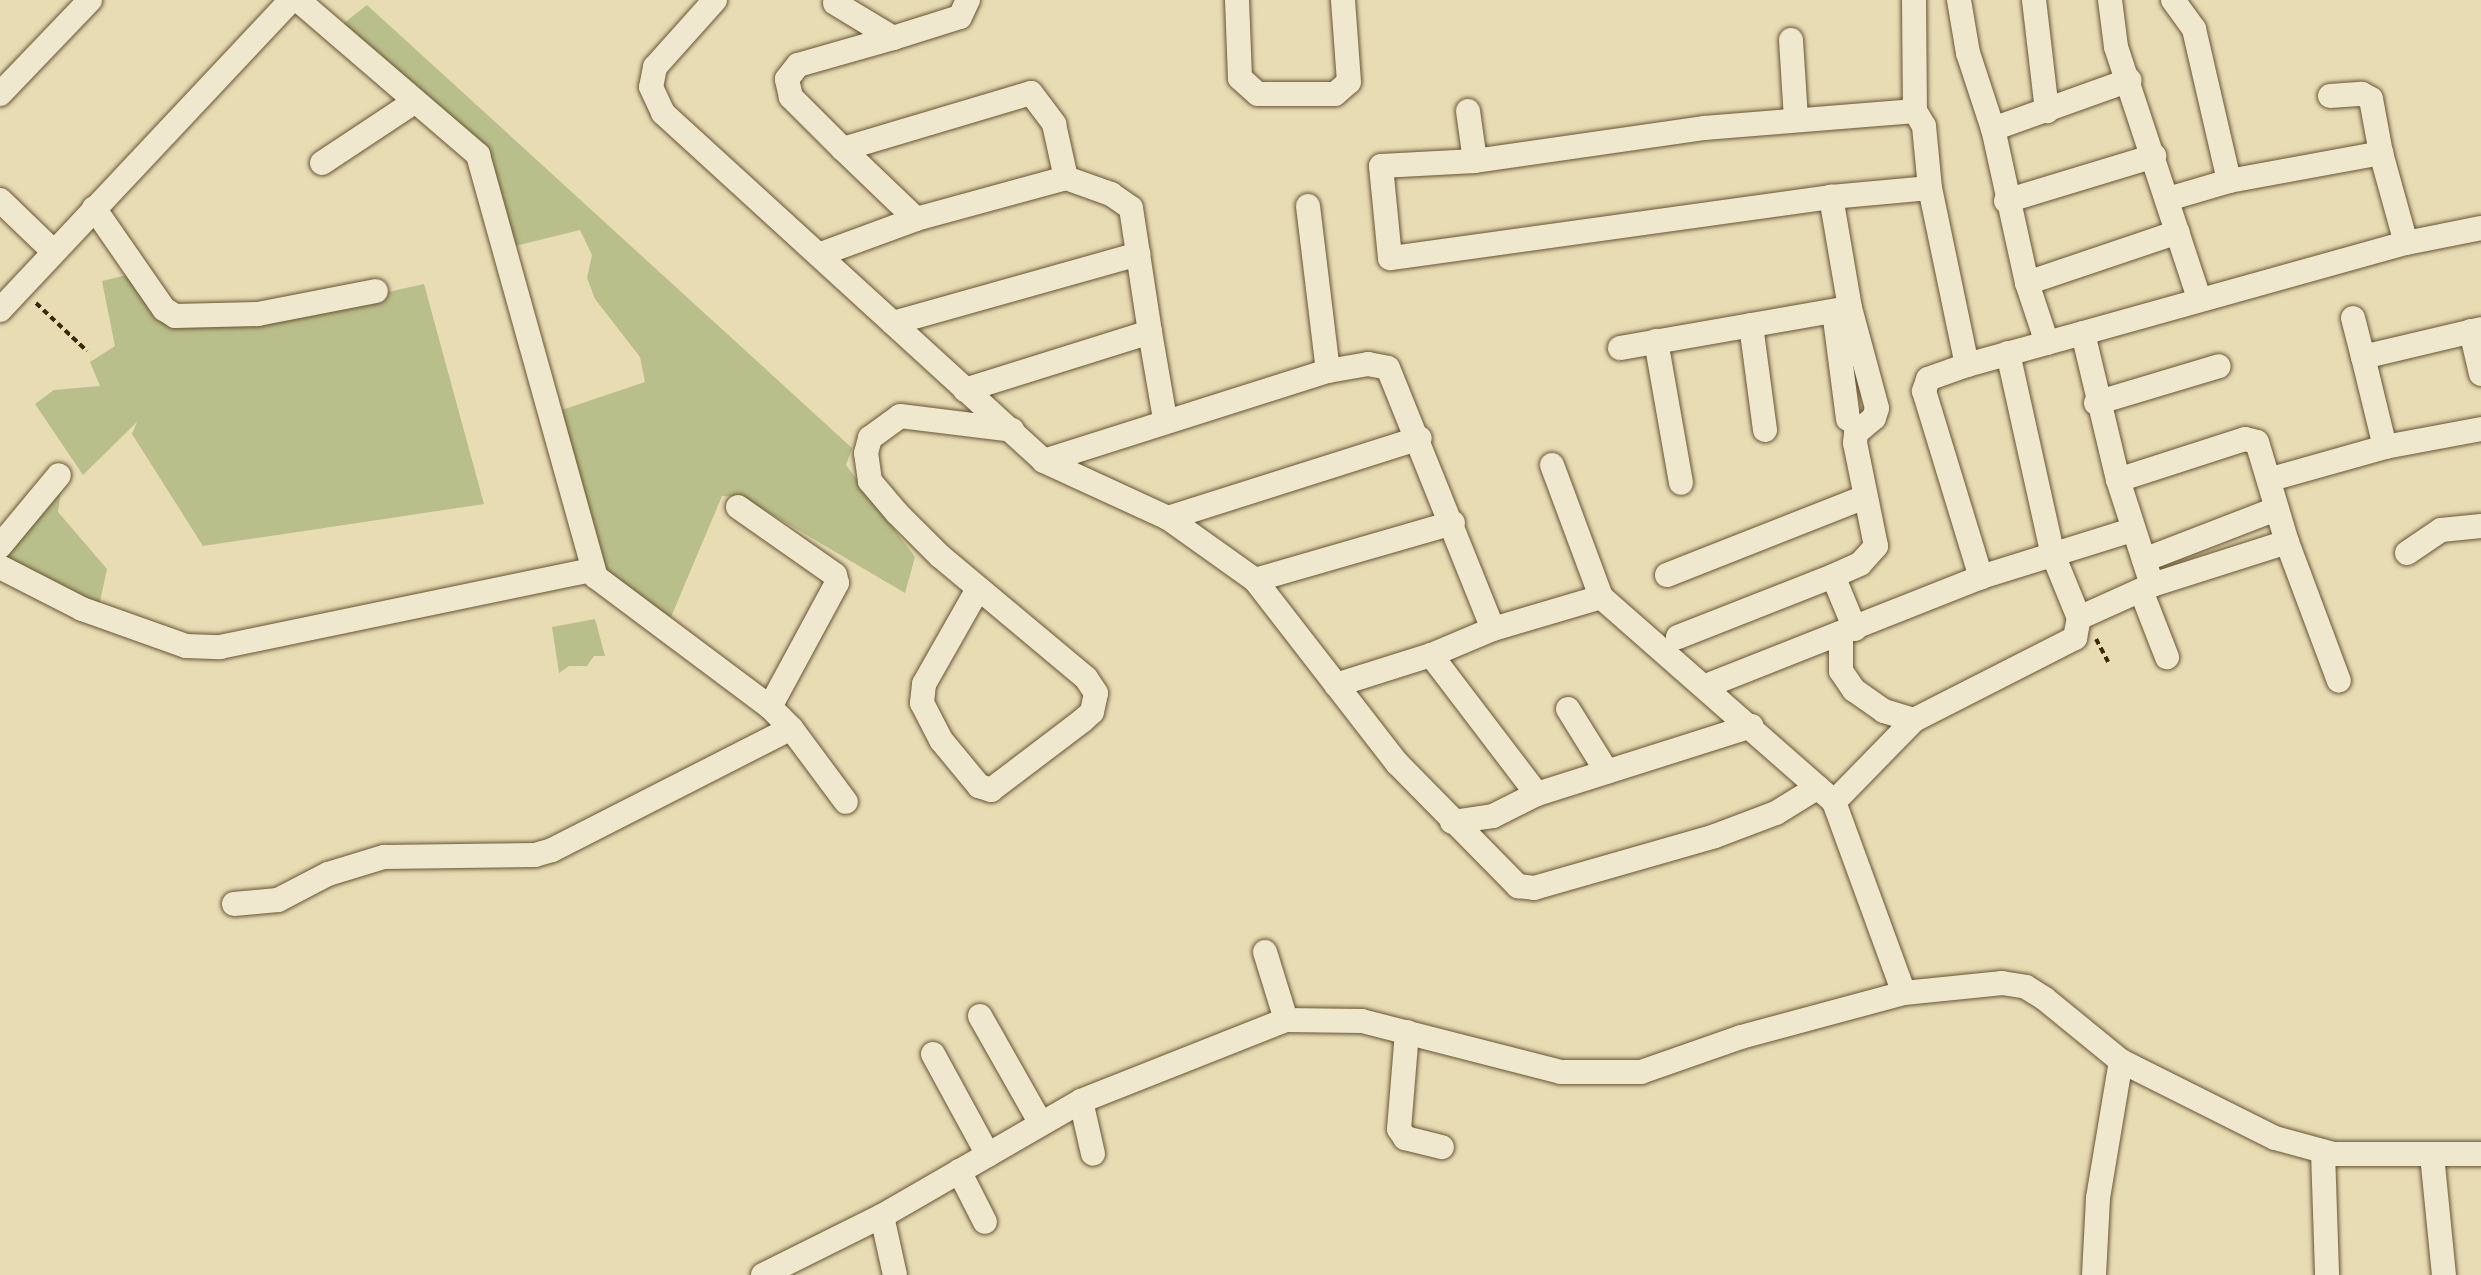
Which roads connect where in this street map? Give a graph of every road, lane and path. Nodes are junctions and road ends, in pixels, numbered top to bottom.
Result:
1 (90, 0) edge
2 (291, 0) edge
3 (298, 0) edge
4 (715, 0) edge
5 (968, 0) edge
6 (1237, 0) edge
7 (1343, 0) edge
8 (1914, 0) edge
9 (1959, 0) edge
10 (2034, 0) edge
11 (2110, 0) edge
12 (2173, 0) edge
13 (835, 3) dead end
14 (893, 38) junction
15 (1791, 40) dead end
16 (2130, 80) junction
17 (0, 94) edge
18 (2330, 96) dead end
19 (414, 102) junction
20 (1468, 111) dead end
21 (1915, 111) junction
22 (2047, 111) junction
23 (1796, 120) junction
24 (1993, 129) junction
25 (843, 149) junction
26 (2381, 153) junction
27 (2154, 156) junction
28 (1475, 161) junction
29 (322, 163) dead end
30 (1066, 178) junction
31 (2229, 181) junction
32 (1930, 188) junction
33 (1831, 197) junction
34 (2168, 199) junction
35 (0, 200) edge
36 (2006, 201) junction
37 (1308, 206) dead end
38 (94, 208) junction
39 (916, 219) junction
40 (2481, 228) edge
41 (2178, 232) junction
42 (2406, 243) junction
43 (53, 251) junction
44 (821, 254) junction
45 (1138, 254) junction
46 (2027, 283) junction
47 (20, 288) junction
48 (376, 291) dead end
49 (2199, 298) junction
50 (1842, 309) junction
51 (0, 310) edge
52 (2353, 318) dead end
53 (893, 323) junction
54 (1751, 325) junction
55 (2476, 330) edge
56 (1150, 332) junction
57 (2083, 333) junction
58 (1656, 341) junction
59 (2047, 343) junction
60 (1620, 348) dead end
61 (87, 351) dead end
62 (2008, 353) junction
63 (2363, 357) junction
64 (1967, 365) junction
65 (2219, 366) dead end
66 (1328, 371) junction
67 (2481, 374) edge
68 (965, 390) junction
69 (2096, 403) junction
70 (1165, 419) junction
71 (1848, 419) dead end
72 (2481, 429) edge
73 (1012, 430) junction
74 (1765, 430) dead end
75 (1420, 438) junction
76 (2385, 447) junction
77 (1044, 461) junction
78 (1552, 465) dead end
79 (59, 475) dead end
80 (2275, 478) dead end
81 (2118, 480) junction
82 (1681, 483) dead end
83 (1865, 497) junction
84 (738, 507) dead end
85 (2276, 509) junction
86 (1168, 518) junction
87 (1453, 523) junction
88 (2481, 526) edge
89 (2132, 530) junction
90 (2287, 542) junction
91 (0, 546) edge
92 (2052, 552) junction
93 (2407, 553) dead end
94 (2144, 560) junction
95 (0, 567) edge
96 (593, 570) junction
97 (1667, 575) dead end
98 (1833, 576) junction
99 (1981, 577) junction
100 (1255, 580) junction
101 (978, 589) junction
102 (2147, 589) junction
103 (1601, 597) junction
104 (2079, 618) junction
105 (1493, 629) junction
106 (1848, 632) junction
107 (1678, 637) dead end
108 (1431, 655) junction
109 (2167, 657) dead end
110 (2339, 681) dead end
111 (1336, 685) junction
112 (1706, 686) junction
113 (770, 707) junction
114 (1568, 709) dead end
115 (1914, 720) junction
116 (1751, 726) junction
117 (791, 728) junction
118 (1607, 772) junction
119 (1537, 794) junction
120 (1826, 794) junction
121 (846, 802) dead end
122 (1452, 822) junction
123 (234, 904) dead end
124 (1265, 952) dead end
125 (1904, 993) junction
126 (980, 1016) dead end
127 (1286, 1020) junction
128 (1407, 1032) junction
129 (933, 1054) dead end
130 (2121, 1061) junction
131 (1081, 1101) junction
132 (1040, 1122) junction
133 (1442, 1147) dead end
134 (2323, 1152) junction
135 (1093, 1154) dead end
136 (2481, 1154) edge
137 (988, 1155) junction
138 (2432, 1155) junction
139 (959, 1171) junction
140 (882, 1216) junction
141 (985, 1222) dead end
142 (763, 1275) edge
143 (895, 1275) edge
144 (2094, 1275) edge
145 (2327, 1275) edge
146 (2444, 1275) edge

1 - 17 street
2 - 38 street
3 - 19 street
4 - 44 street
5 - 14 street
6 - 7 street
8 - 21 street
9 - 24 street
10 - 22 street
11 - 16 street
12 - 31 street
13 - 14 street
14 - 25 street
15 - 23 street
16 - 22 street
16 - 27 street
18 - 26 street
19 - 29 street
19 - 96 street
20 - 28 street
21 - 23 street
21 - 32 street
22 - 24 street
23 - 28 street
24 - 36 street
25 - 30 street
25 - 39 street
26 - 31 street
26 - 42 street
27 - 34 street
27 - 36 street
28 - 33 street
30 - 39 street
30 - 45 street
31 - 34 street
32 - 33 street
32 - 64 street
33 - 50 street
34 - 41 street
35 - 43 street
36 - 46 street
37 - 66 street
38 - 43 street
38 - 48 street
39 - 44 street
40 - 42 street
41 - 46 street
41 - 49 street
42 - 49 street
43 - 47 street
44 - 53 street
45 - 53 street
45 - 56 street
46 - 59 street
47 - 51 street
47 - 61 path
49 - 57 street
50 - 54 street
50 - 71 street
50 - 83 street
52 - 63 street
53 - 68 street
54 - 58 street
54 - 74 street
55 - 63 street
55 - 67 street
56 - 68 street
56 - 70 street
57 - 59 street
57 - 69 street
58 - 60 street
58 - 82 street
59 - 62 street
62 - 64 street
62 - 92 street
63 - 76 street
64 - 99 street
65 - 69 street
66 - 70 street
66 - 75 street
68 - 73 street
69 - 81 street
70 - 77 street
72 - 76 street
73 - 77 street
73 - 101 street
75 - 86 street
75 - 87 street
76 - 80 street
77 - 86 street
78 - 103 street
79 - 91 street
81 - 85 street
81 - 89 street
83 - 97 street
83 - 98 street
84 - 113 street
85 - 90 street
85 - 94 street
86 - 100 street
87 - 100 street
87 - 105 street
88 - 93 street
89 - 92 street
89 - 94 street
90 - 102 street
90 - 110 street
92 - 99 street
92 - 104 street
94 - 102 street
95 - 96 street
96 - 113 street
98 - 106 street
98 - 107 street
99 - 106 street
100 - 111 street
101 - 101 street
102 - 104 street
102 - 109 street
103 - 105 street
103 - 112 street
104 - 115 street
105 - 108 street
106 - 112 street
106 - 115 street
108 - 111 street
108 - 119 street
111 - 122 street
112 - 116 street
113 - 117 street
114 - 118 street
115 - 120 street
116 - 118 street
116 - 120 street
117 - 121 street
117 - 123 street
118 - 119 street
119 - 122 street
120 - 122 street
120 - 125 street
124 - 127 street
125 - 128 street
125 - 130 street
126 - 132 street
127 - 128 street
127 - 131 street
128 - 133 street
129 - 137 street
130 - 134 street
130 - 144 street
131 - 132 street
131 - 135 street
132 - 137 street
134 - 138 street
134 - 145 street
136 - 138 street
137 - 139 street
138 - 146 street
139 - 140 street
139 - 141 street
140 - 142 street
140 - 143 street

